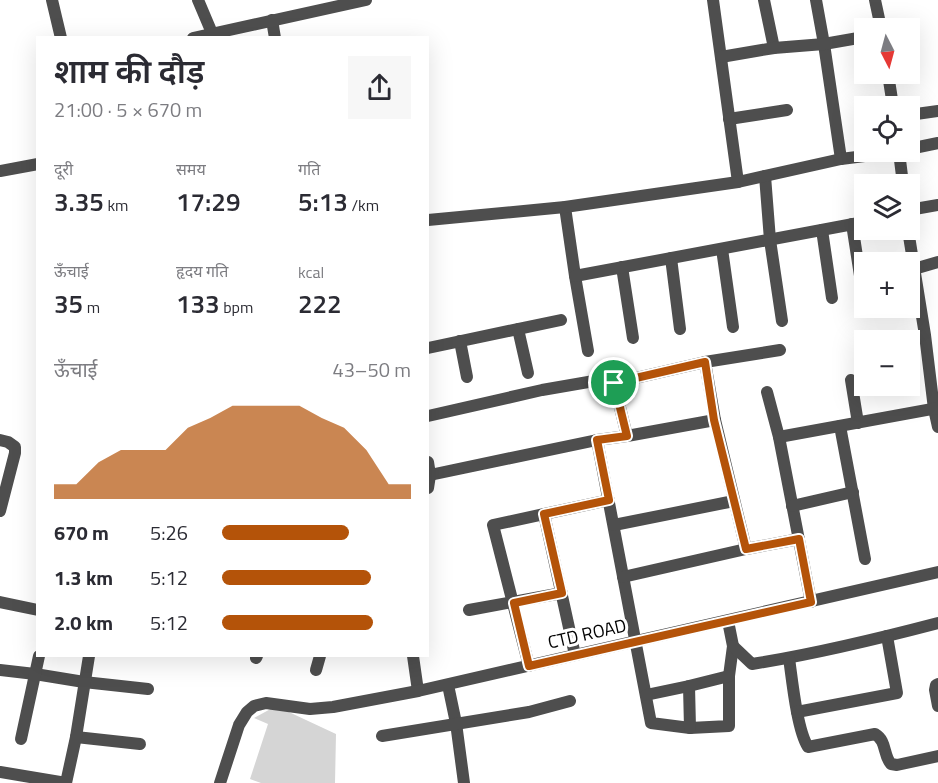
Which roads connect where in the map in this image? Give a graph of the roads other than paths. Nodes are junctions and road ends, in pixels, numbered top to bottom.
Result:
1 (52, 0) edge
2 (198, 0) edge
3 (366, 0) edge
4 (713, 0) edge
5 (764, 0) edge
6 (816, 0) edge
7 (875, 0) edge
8 (879, 18) edge
9 (272, 20) junction
10 (212, 33) junction
11 (61, 36) edge
12 (201, 36) edge
13 (275, 36) edge
14 (854, 39) edge
15 (824, 44) junction
16 (774, 48) junction
17 (721, 57) junction
18 (787, 110) dead end
19 (938, 111) edge
20 (920, 113) edge
21 (729, 119) junction
22 (938, 143) edge
23 (920, 147) edge
24 (854, 157) edge
25 (841, 159) junction
26 (36, 164) edge
27 (0, 171) edge
28 (765, 176) junction
29 (738, 183) junction
30 (938, 205) edge
31 (565, 207) junction
32 (920, 208) edge
33 (429, 220) edge
34 (854, 224) edge
35 (822, 230) junction
36 (770, 240) junction
37 (722, 249) junction
38 (671, 258) junction
39 (938, 262) edge
40 (920, 266) edge
41 (622, 267) junction
42 (575, 276) junction
43 (920, 290) edge
44 (832, 298) dead end
45 (561, 320) dead end
46 (782, 321) dead end
47 (733, 327) dead end
48 (518, 329) junction
49 (680, 329) dead end
50 (932, 333) edge
51 (633, 338) dead end
52 (460, 341) junction
53 (429, 348) edge
54 (780, 350) dead end
55 (588, 351) dead end
56 (705, 362) junction
57 (528, 373) dead end
58 (467, 377) dead end
59 (851, 380) dead end
60 (614, 383) junction
61 (767, 392) dead end
62 (936, 409) edge
63 (429, 416) edge
64 (714, 420) junction
65 (858, 423) junction
66 (840, 426) junction
67 (938, 427) edge
68 (627, 436) junction
69 (779, 437) junction
70 (0, 440) edge
71 (597, 440) junction
72 (429, 468) edge
73 (430, 475) junction
74 (429, 482) edge
75 (853, 492) junction
76 (609, 500) junction
77 (734, 501) junction
78 (792, 506) junction
79 (0, 511) edge
80 (544, 514) junction
81 (614, 525) junction
82 (799, 539) junction
83 (746, 549) junction
84 (865, 559) dead end
85 (938, 572) edge
86 (623, 577) junction
87 (562, 593) junction
88 (0, 602) edge
89 (811, 602) junction
90 (514, 603) junction
91 (36, 610) edge
92 (469, 610) dead end
93 (728, 621) junction
94 (938, 623) edge
95 (887, 636) junction
96 (636, 642) junction
97 (733, 646) junction
98 (575, 655) junction
99 (39, 657) edge
100 (89, 657) edge
101 (320, 657) edge
102 (413, 657) edge
103 (789, 658) junction
104 (529, 666) junction
105 (0, 670) edge
106 (316, 670) dead end
107 (35, 674) junction
108 (729, 676) junction
109 (84, 682) junction
110 (938, 684) edge
111 (448, 685) junction
112 (689, 687) junction
113 (148, 689) dead end
114 (418, 691) junction
115 (646, 695) junction
116 (570, 701) dead end
117 (938, 706) edge
118 (798, 712) junction
119 (456, 723) junction
120 (690, 728) junction
121 (382, 736) dead end
122 (76, 737) junction
123 (21, 739) dead end
124 (140, 744) dead end
125 (938, 756) edge
126 (0, 772) edge
127 (220, 783) edge
128 (464, 783) edge

1 - 11 street
2 - 10 street
3 - 9 street
4 - 17 street
5 - 16 street
6 - 15 street
7 - 8 street
9 - 10 street
9 - 13 street
10 - 12 street
14 - 15 street
15 - 16 street
15 - 25 street
16 - 17 street
17 - 21 street
18 - 21 street
19 - 20 street
21 - 29 street
22 - 23 street
24 - 25 street
25 - 28 street
26 - 27 street
28 - 29 street
28 - 36 street
29 - 31 street
30 - 32 street
31 - 33 street
31 - 42 street
34 - 35 street
35 - 36 street
35 - 44 street
36 - 37 street
36 - 46 street
37 - 38 street
37 - 47 street
38 - 41 street
38 - 49 street
39 - 40 street
41 - 42 street
41 - 51 street
42 - 55 street
43 - 50 street
45 - 48 street
48 - 52 street
48 - 57 street
50 - 62 street
52 - 53 street
52 - 58 street
54 - 56 street
56 - 60 street
56 - 64 street
59 - 65 street
60 - 63 street
60 - 68 street
61 - 69 street
62 - 65 street
62 - 67 street
64 - 68 street
64 - 77 street
65 - 66 street
66 - 69 street
66 - 75 street
68 - 71 street
69 - 78 street
70 - 79 street
71 - 73 street
71 - 76 street
72 - 73 street
73 - 74 street
75 - 78 street
75 - 84 street
76 - 80 street
76 - 81 street
77 - 81 street
77 - 83 street
78 - 82 street
80 - 87 street
80 - 90 street
81 - 86 street
82 - 83 street
82 - 89 street
83 - 86 street
85 - 89 street, CTD ROAD
86 - 96 street
87 - 90 street
87 - 98 street
88 - 91 street
89 - 93 street, CTD ROAD
90 - 92 street
90 - 104 street
93 - 96 street, CTD ROAD
93 - 97 street
94 - 95 street
95 - 103 street
95 - 118 street
96 - 98 street, CTD ROAD
96 - 115 street
97 - 103 street
97 - 108 street
98 - 104 street, CTD ROAD
99 - 107 street
100 - 109 street
101 - 106 street
102 - 114 street
103 - 118 street
104 - 111 street, CTD ROAD
105 - 107 street
107 - 109 street
107 - 123 street
108 - 112 street
108 - 120 street
109 - 113 street
109 - 122 street
110 - 117 street
111 - 114 street, CTD ROAD
111 - 119 street
112 - 115 street
112 - 120 street
114 - 127 street, CTD ROAD
115 - 120 street
116 - 119 street
118 - 125 street
119 - 121 street
119 - 128 street
122 - 124 street
122 - 126 street

